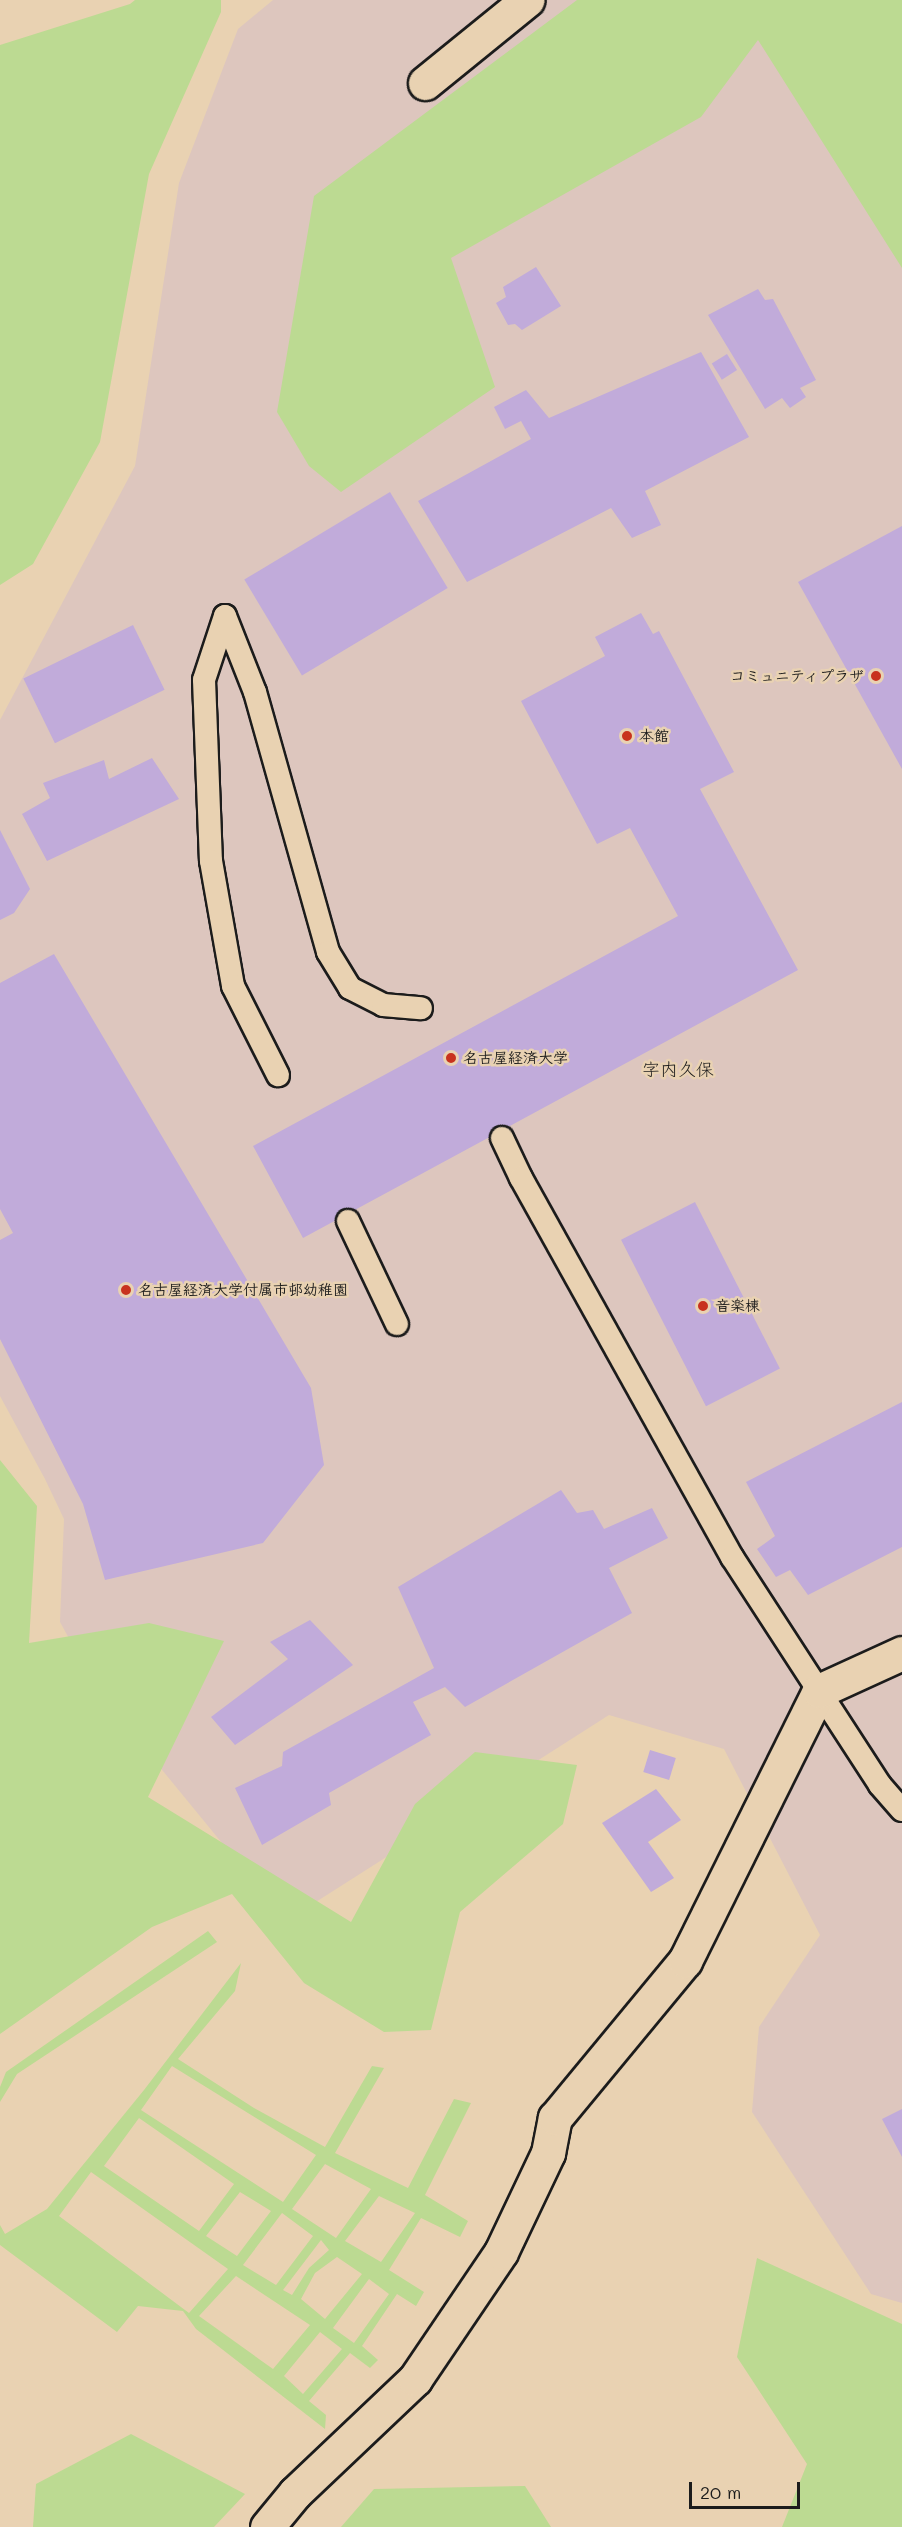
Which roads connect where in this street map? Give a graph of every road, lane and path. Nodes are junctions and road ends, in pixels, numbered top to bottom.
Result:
1 (527, 0) edge
2 (425, 83) dead end
3 (422, 1008) dead end
4 (278, 1075) dead end
5 (502, 1138) dead end
6 (348, 1221) dead end
7 (396, 1324) dead end
8 (902, 1653) edge
9 (819, 1691) junction
10 (902, 1810) edge
11 (267, 2527) edge

1 - 2 street
3 - 4 lane
5 - 9 lane
6 - 7 lane
8 - 9 street
9 - 10 lane
9 - 11 street

